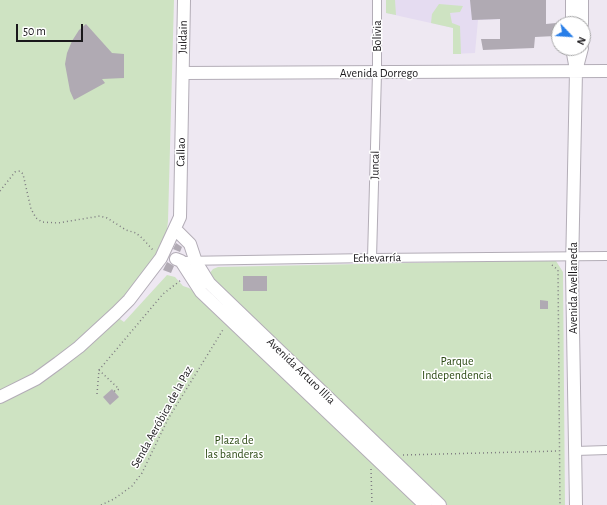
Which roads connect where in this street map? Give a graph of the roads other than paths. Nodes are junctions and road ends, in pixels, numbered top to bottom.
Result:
1 (184, 0) edge
2 (376, 0) edge
3 (572, 0) edge
4 (582, 0) edge
5 (572, 16) edge
6 (582, 16) edge
7 (573, 56) edge
8 (580, 56) edge
9 (576, 71) junction
10 (607, 71) edge
11 (182, 73) junction
12 (377, 73) junction
13 (175, 229) junction
14 (573, 256) junction
15 (607, 256) edge
16 (170, 257) junction
17 (372, 258) junction
18 (196, 262) junction
19 (0, 397) edge
20 (607, 450) edge
21 (576, 451) junction
22 (425, 505) edge
23 (440, 505) edge
24 (576, 505) edge

1 - 11 street, Juldain
2 - 12 street, Bolivia
3 - 5 street
4 - 6 street
7 - 9 street
8 - 9 street
9 - 10 street, Avenida Dorrego
9 - 12 street, Avenida Dorrego
9 - 14 street, Avenida Avellaneda
11 - 12 street, Avenida Dorrego
11 - 13 street, Callao
12 - 17 street, Juncal
13 - 16 street, Callao
13 - 18 street, Avenida Arturo Illia
14 - 15 street, Echevarría
14 - 17 street, Echevarría
14 - 21 street, Avenida Avellaneda
16 - 18 street, Echevarría
16 - 19 street, Callao
16 - 22 street, Avenida Arturo Illia
17 - 18 street, Echevarría
18 - 23 street, Avenida Arturo Illia
20 - 21 street
21 - 24 street, Avenida Avellaneda

